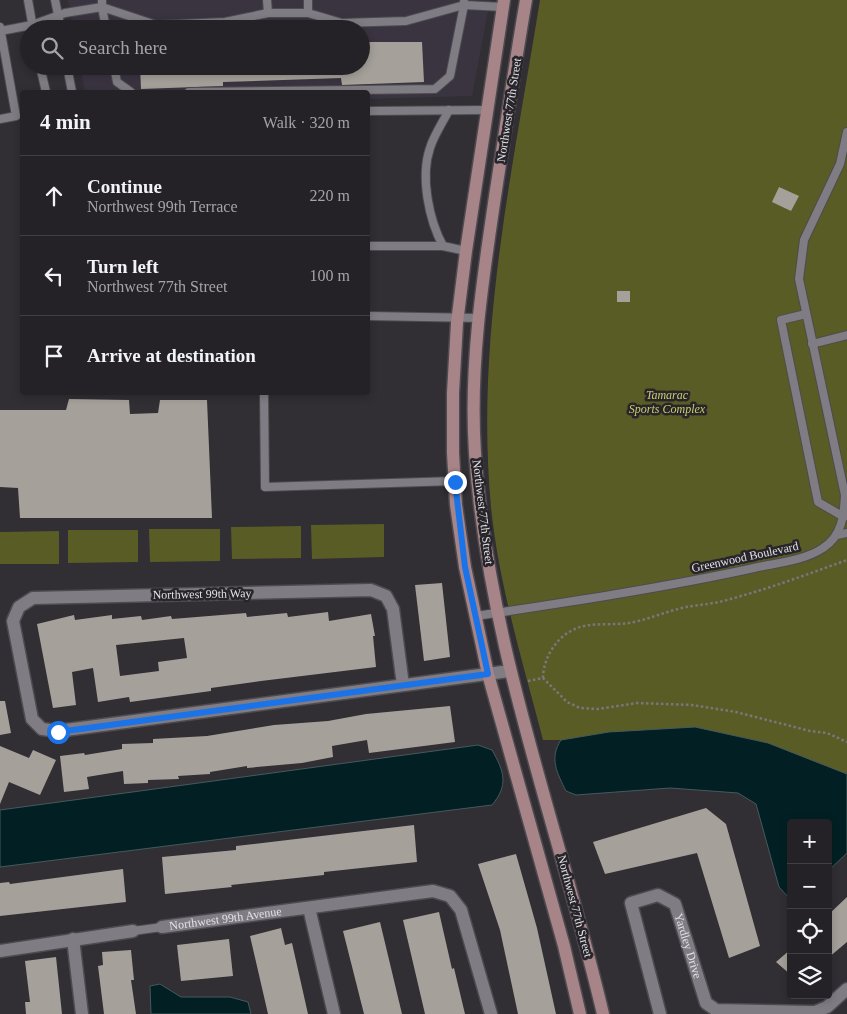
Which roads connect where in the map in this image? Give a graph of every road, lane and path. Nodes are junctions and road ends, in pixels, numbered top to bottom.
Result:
1 (28, 0) edge
2 (55, 0) edge
3 (267, 0) edge
4 (308, 0) edge
5 (526, 0) edge
6 (464, 2) edge
7 (504, 3) edge
8 (102, 4) edge
9 (268, 13) junction
10 (308, 13) junction
11 (58, 15) junction
12 (32, 20) edge
13 (48, 20) edge
14 (59, 20) edge
15 (105, 20) edge
16 (143, 20) edge
17 (235, 20) edge
18 (332, 20) edge
19 (370, 22) edge
20 (20, 28) edge
21 (0, 30) edge
22 (42, 75) edge
23 (69, 75) edge
24 (116, 75) edge
25 (46, 90) edge
26 (72, 90) edge
27 (128, 90) edge
28 (353, 90) edge
29 (449, 110) junction
30 (487, 110) junction
31 (370, 111) edge
32 (0, 119) edge
33 (847, 132) edge
34 (370, 246) edge
35 (443, 246) junction
36 (466, 251) junction
37 (806, 314) junction
38 (370, 316) edge
39 (459, 317) junction
40 (479, 318) junction
41 (847, 335) edge
42 (812, 344) junction
43 (264, 395) edge
44 (455, 482) junction
45 (844, 517) junction
46 (847, 533) edge
47 (837, 535) junction
48 (847, 560) edge
49 (497, 613) junction
50 (476, 616) junction
51 (510, 671) junction
52 (488, 674) junction
53 (543, 678) junction
54 (528, 681) dead end
55 (403, 685) junction
56 (847, 742) edge
57 (309, 908) junction
58 (162, 927) joint
59 (133, 931) joint
60 (74, 938) junction
61 (0, 951) edge
62 (847, 989) edge
63 (763, 1012) edge
64 (82, 1014) edge
65 (334, 1014) edge
66 (491, 1014) edge
67 (580, 1014) edge
68 (603, 1014) edge
69 (660, 1014) edge

1 - 12 lane
2 - 11 lane
3 - 9 lane
4 - 10 lane
5 - 40 street, Northwest 77th Street
6 - 7 lane
6 - 19 lane
6 - 28 lane
7 - 30 street, Northwest 77th Street
8 - 11 lane
8 - 15 lane
8 - 16 lane
9 - 10 lane
9 - 17 lane
10 - 18 lane
11 - 13 lane
11 - 14 lane
20 - 21 lane
21 - 32 lane
22 - 25 lane
23 - 26 lane
24 - 27 lane
29 - 30 lane
29 - 31 lane
29 - 35 lane
30 - 36 street, Northwest 77th Street
33 - 37 lane, Greenwood Boulevard
34 - 35 lane
35 - 36 lane
36 - 39 street, Northwest 77th Street
37 - 42 lane, Greenwood Boulevard
37 - 45 lane
38 - 39 lane
39 - 40 lane
39 - 44 street, Northwest 77th Street
40 - 49 street, Northwest 77th Street
41 - 42 lane
42 - 45 lane, Greenwood Boulevard
43 - 44 lane
44 - 50 street, Northwest 77th Street
45 - 47 lane, Greenwood Boulevard
46 - 47 lane
47 - 49 lane, Greenwood Boulevard
48 - 53 path
49 - 50 lane, Greenwood Boulevard
49 - 51 street, Northwest 77th Street
50 - 52 street, Northwest 77th Street
51 - 52 street
51 - 68 street, Northwest 77th Street
52 - 55 street
52 - 67 street, Northwest 77th Street
53 - 54 path
53 - 56 path
55 - 55 street, Northwest 99th Way
57 - 58 street, Northwest 99th Avenue
57 - 65 street
57 - 66 street, Northwest 99th Avenue
58 - 59 lane, Northwest 99th Avenue
59 - 60 street, Northwest 99th Avenue
60 - 61 street, Northwest 99th Avenue
60 - 64 street
62 - 63 street, Yardley Drive
63 - 69 street, Yardley Drive

